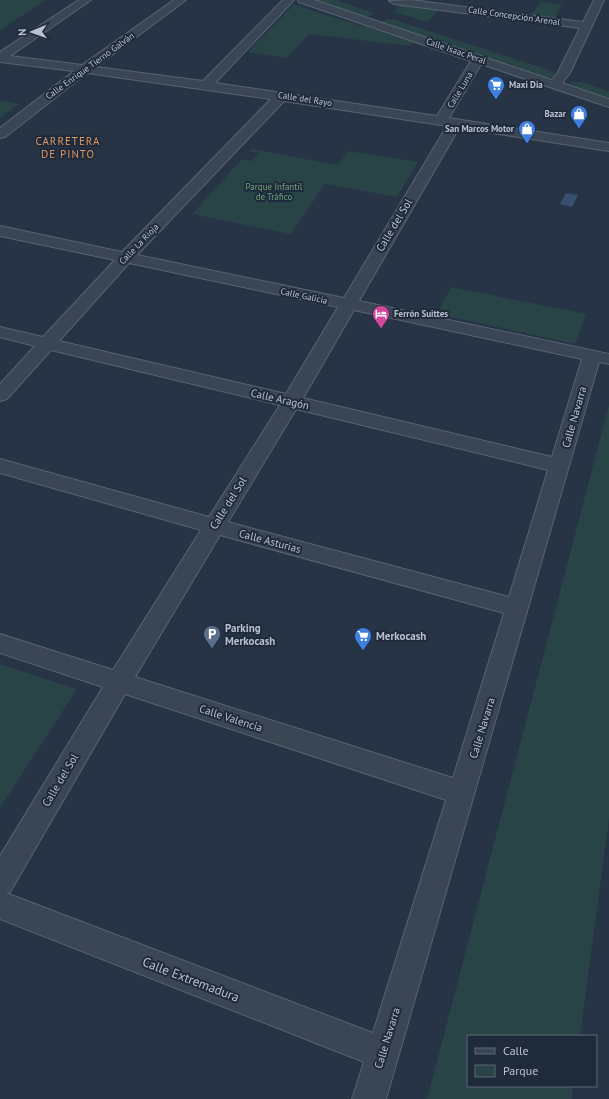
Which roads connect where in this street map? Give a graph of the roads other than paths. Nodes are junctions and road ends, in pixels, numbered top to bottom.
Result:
1 (86, 0) edge
2 (181, 0) edge
3 (289, 0) edge
4 (303, 0) edge
5 (394, 0) edge
6 (598, 2) edge
7 (609, 7) edge
8 (370, 22) junction
9 (587, 26) junction
10 (0, 58) edge
11 (478, 59) junction
12 (549, 68) dead end
13 (85, 69) junction
14 (568, 74) junction
15 (555, 84) junction
16 (206, 85) junction
17 (282, 96) junction
18 (609, 103) edge
19 (448, 122) junction
20 (0, 134) edge
21 (609, 147) edge
22 (0, 231) edge
23 (126, 257) junction
24 (347, 305) junction
25 (0, 332) edge
26 (48, 344) junction
27 (601, 357) edge
28 (0, 395) edge
29 (291, 402) junction
30 (0, 466) edge
31 (560, 466) junction
32 (214, 526) junction
33 (517, 608) junction
34 (0, 644) edge
35 (119, 681) junction
36 (462, 793) junction
37 (0, 882) edge
38 (0, 905) edge
39 (382, 1053) junction
40 (369, 1099) edge

1 - 10 street
2 - 13 street, Calle Enrique Tierno Galván
3 - 16 street
4 - 8 street, Calle Isaac Peral
5 - 8 street
5 - 9 street, Calle Concepción Arenal
6 - 7 street
6 - 9 street
8 - 11 street, Calle Isaac Peral
9 - 14 street
10 - 13 street, Calle del Rayo
11 - 15 street, Calle Isaac Peral
11 - 19 street, Calle Luna
12 - 14 street
13 - 16 street, Calle del Rayo
13 - 20 street, Calle Enrique Tierno Galván
14 - 15 street
15 - 18 street, Calle Isaac Peral
16 - 17 street, Calle del Rayo
17 - 19 street, Calle del Rayo
17 - 23 street, Calle La Rioja
19 - 21 street, Calle del Rayo
19 - 24 street, Calle del Sol
22 - 23 street, Calle Galicia
23 - 24 street, Calle Galicia
23 - 26 street, Calle La Rioja
24 - 27 street, Calle Galicia
24 - 29 street, Calle del Sol
25 - 26 street, Calle Aragón
26 - 28 street, Calle La Rioja
26 - 29 street, Calle Aragón
27 - 31 street, Calle Navarra
29 - 31 street, Calle Aragón
29 - 32 street, Calle del Sol
30 - 32 street, Calle Asturias
31 - 33 street, Calle Navarra
32 - 33 street, Calle Asturias
32 - 35 street, Calle del Sol
33 - 36 street, Calle Navarra
34 - 35 street, Calle Valencia
35 - 36 street, Calle Valencia
35 - 37 street, Calle del Sol
36 - 39 street, Calle Navarra
38 - 39 street, Calle Extremadura
39 - 40 street, Calle Navarra

